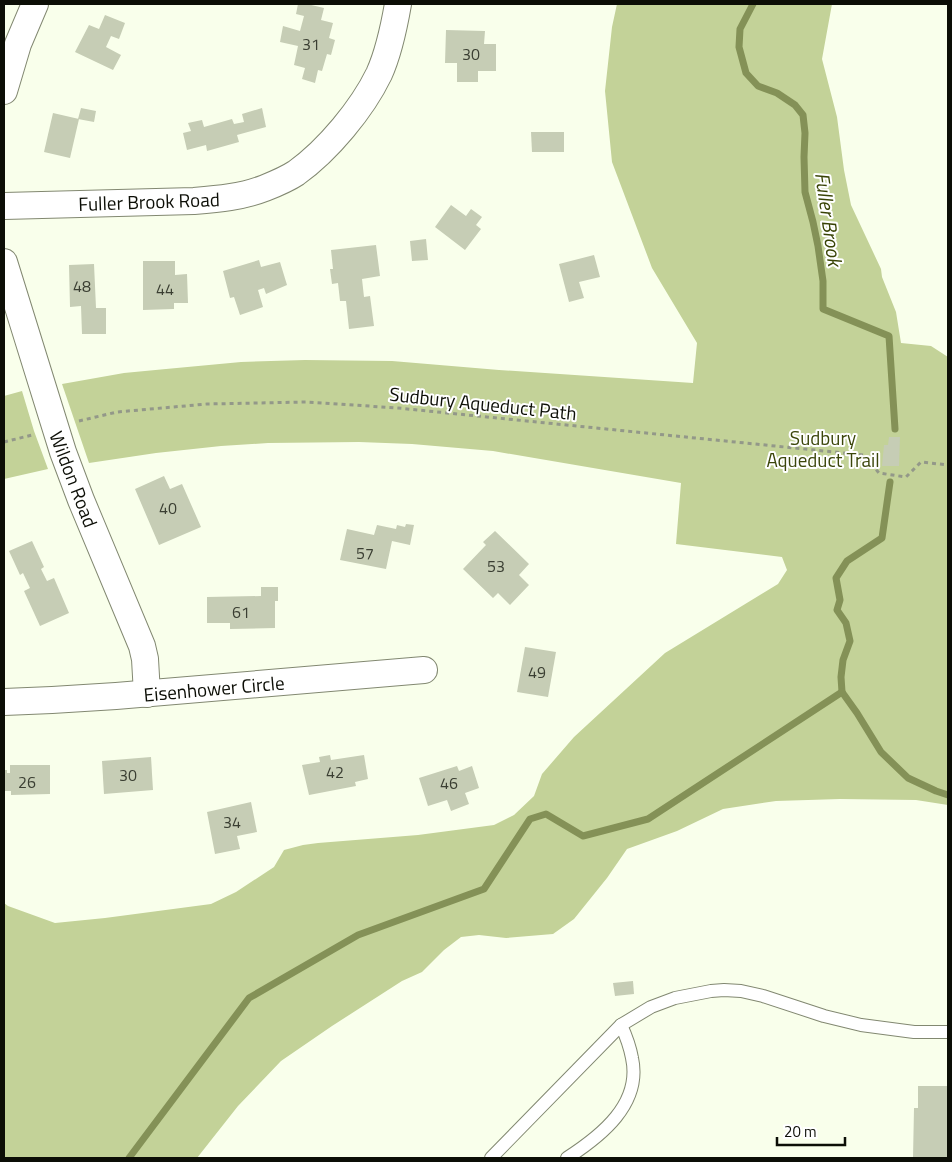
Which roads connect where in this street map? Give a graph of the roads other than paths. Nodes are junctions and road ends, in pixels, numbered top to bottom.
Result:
1 (35, 4) edge
2 (398, 4) edge
3 (4, 91) edge
4 (4, 206) edge
5 (4, 262) edge
6 (424, 670) dead end
7 (147, 694) junction
8 (4, 702) edge
9 (622, 1025) junction
10 (948, 1032) edge
11 (493, 1158) edge
12 (567, 1158) edge

1 - 3 street
2 - 4 street, Fuller Brook Road
5 - 7 street, Wildon Road
6 - 7 street, Eisenhower Circle
7 - 8 street, Eisenhower Circle
9 - 10 lane
9 - 11 lane
9 - 12 lane

